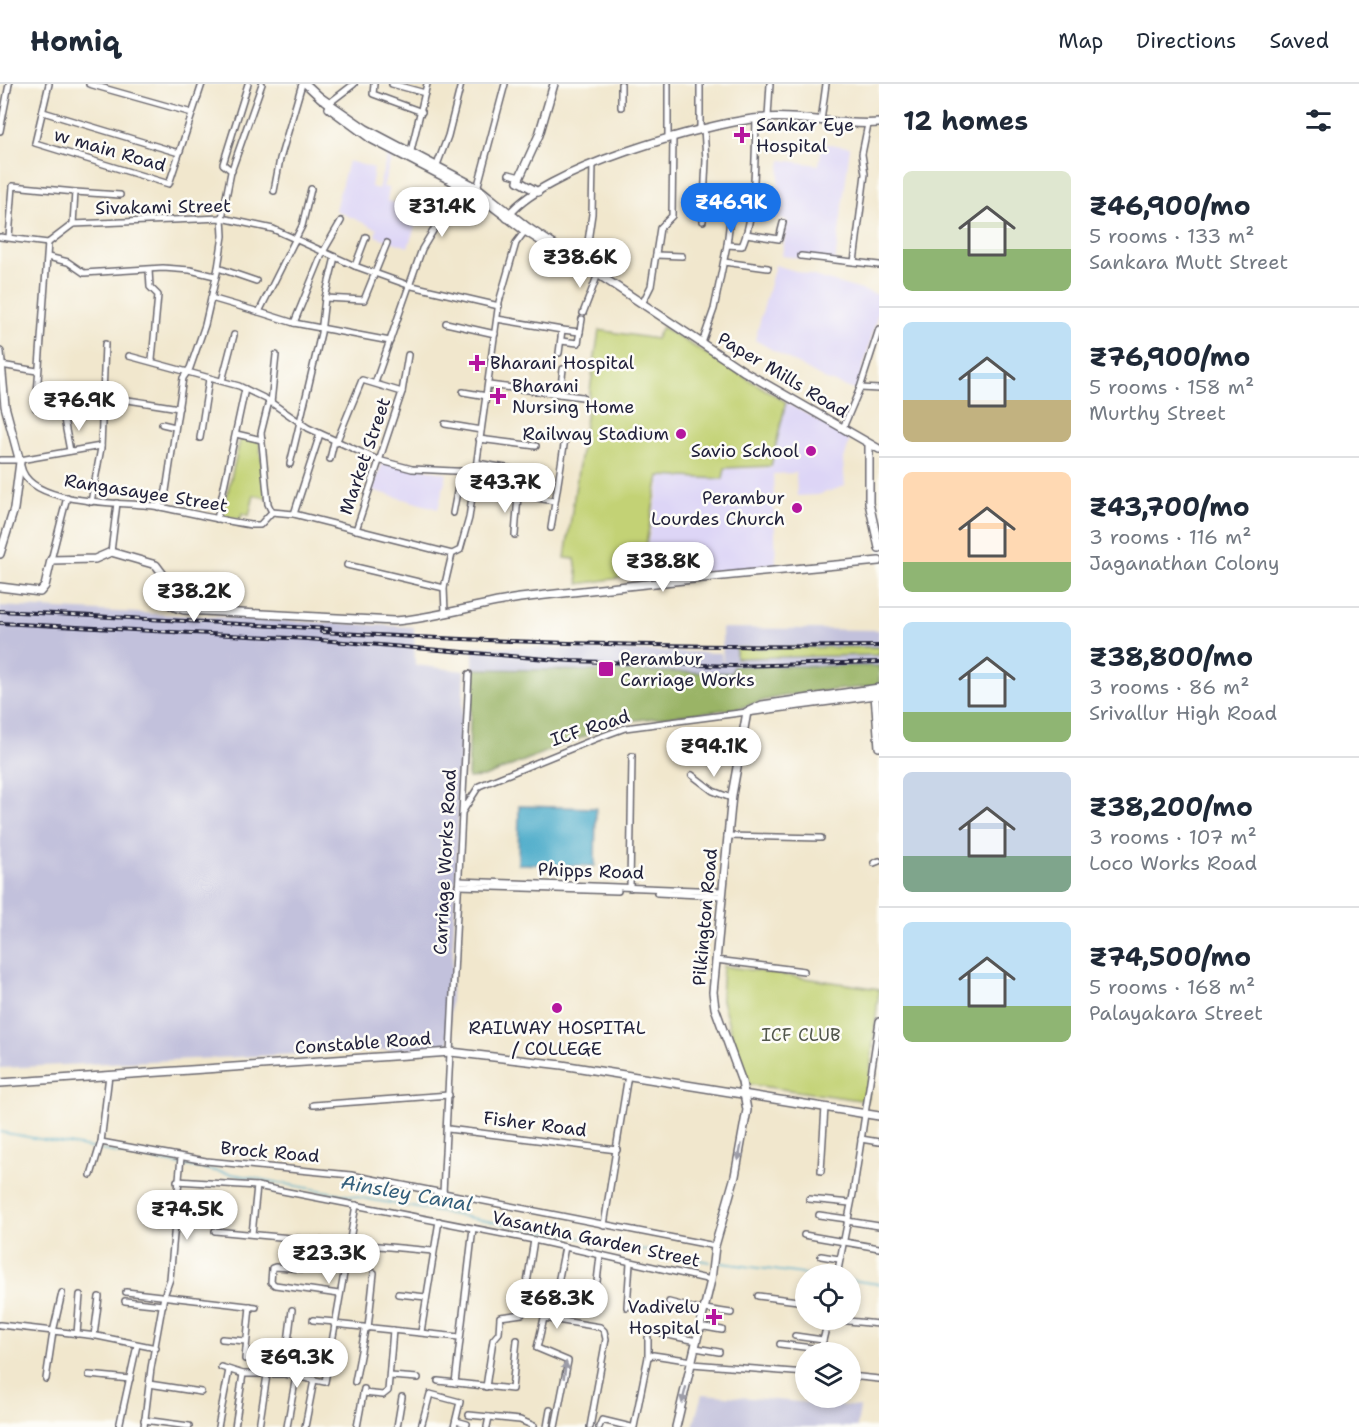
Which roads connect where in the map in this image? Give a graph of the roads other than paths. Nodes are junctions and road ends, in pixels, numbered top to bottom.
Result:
1 (9, 84) edge
2 (50, 84) edge
3 (89, 84) edge
4 (202, 84) edge
5 (248, 84) edge
6 (262, 84) edge
7 (304, 84) edge
8 (354, 84) edge
9 (374, 84) edge
10 (392, 84) edge
11 (427, 84) edge
12 (461, 84) edge
13 (506, 84) edge
14 (555, 84) edge
15 (621, 84) edge
16 (668, 84) edge
17 (700, 84) edge
18 (770, 84) edge
19 (826, 84) edge
20 (425, 93) junction
21 (329, 104) junction
22 (621, 107) dead end
23 (43, 112) junction
24 (422, 112) junction
25 (192, 113) junction
26 (768, 117) junction
27 (756, 118) junction
28 (821, 121) junction
29 (879, 123) edge
30 (868, 124) junction
31 (702, 129) junction
32 (0, 131) edge
33 (670, 137) junction
34 (411, 151) junction
35 (179, 153) junction
36 (593, 164) junction
37 (437, 165) junction
38 (231, 171) junction
39 (509, 174) dead end
40 (520, 177) junction
41 (456, 182) junction
42 (311, 189) dead end
43 (274, 191) dead end
44 (478, 191) junction
45 (75, 192) junction
46 (538, 192) junction
47 (120, 195) dead end
48 (731, 211) dead end
49 (509, 215) junction
50 (222, 218) junction
51 (341, 221) dead end
52 (703, 221) dead end
53 (783, 223) dead end
54 (73, 224) junction
55 (525, 231) junction
56 (746, 234) junction
57 (0, 237) edge
58 (9, 237) junction
59 (366, 237) dead end
60 (296, 240) junction
61 (48, 243) junction
62 (387, 243) dead end
63 (727, 245) junction
64 (323, 252) junction
65 (656, 255) junction
66 (682, 256) dead end
67 (801, 256) dead end
68 (48, 257) junction
69 (335, 257) junction
70 (724, 262) junction
71 (854, 262) junction
72 (879, 265) edge
73 (355, 266) junction
74 (585, 267) junction
75 (218, 268) junction
76 (768, 268) dead end
77 (149, 270) junction
78 (373, 273) junction
79 (597, 273) junction
80 (215, 276) junction
81 (256, 280) dead end
82 (408, 285) junction
83 (211, 298) junction
84 (325, 298) junction
85 (644, 302) junction
86 (499, 306) junction
87 (259, 312) junction
88 (497, 319) junction
89 (294, 323) junction
90 (446, 323) dead end
91 (321, 328) junction
92 (879, 328) edge
93 (562, 330) junction
94 (580, 332) junction
95 (495, 334) junction
96 (234, 335) dead end
97 (390, 341) junction
98 (561, 341) junction
99 (702, 343) junction
100 (105, 344) dead end
101 (0, 352) edge
102 (559, 353) dead end
103 (276, 355) dead end
104 (408, 355) dead end
105 (129, 356) dead end
106 (152, 360) junction
107 (2, 365) junction
108 (562, 369) dead end
109 (187, 371) junction
110 (37, 372) junction
111 (209, 379) junction
112 (222, 381) junction
113 (375, 383) junction
114 (489, 385) junction
115 (860, 388) junction
116 (245, 389) junction
117 (879, 390) edge
118 (402, 392) junction
119 (463, 392) dead end
120 (560, 394) junction
121 (487, 396) junction
122 (582, 398) dead end
123 (128, 400) dead end
124 (270, 402) junction
125 (2, 406) edge
126 (36, 408) dead end
127 (179, 408) junction
128 (64, 419) dead end
129 (162, 424) dead end
130 (300, 424) junction
131 (445, 424) dead end
132 (175, 427) junction
133 (843, 428) junction
134 (481, 429) junction
135 (236, 434) junction
136 (320, 434) junction
137 (200, 438) dead end
138 (479, 439) junction
139 (565, 439) dead end
140 (262, 440) junction
141 (335, 442) junction
142 (102, 446) junction
143 (536, 446) dead end
144 (869, 446) junction
145 (879, 450) edge
146 (70, 451) junction
147 (330, 459) dead end
148 (0, 460) edge
149 (378, 460) junction
150 (20, 461) junction
151 (290, 464) dead end
152 (477, 464) junction
153 (461, 471) junction
154 (524, 471) dead end
155 (475, 472) junction
156 (473, 486) junction
157 (518, 495) junction
158 (66, 497) junction
159 (554, 501) junction
160 (91, 502) junction
161 (117, 503) junction
162 (158, 507) junction
163 (272, 512) junction
164 (453, 513) dead end
165 (294, 514) junction
166 (218, 519) junction
167 (4, 528) edge
168 (551, 528) dead end
169 (356, 530) junction
170 (515, 535) dead end
171 (879, 548) edge
172 (111, 552) junction
173 (0, 554) edge
174 (452, 554) junction
175 (51, 560) junction
176 (879, 561) edge
177 (347, 566) dead end
178 (0, 587) edge
179 (444, 588) junction
180 (445, 612) junction
181 (469, 674) dead end
182 (878, 692) edge
183 (747, 712) junction
184 (879, 747) edge
185 (632, 756) dead end
186 (692, 776) dead end
187 (731, 798) junction
188 (462, 813) junction
189 (727, 836) junction
190 (821, 838) dead end
191 (459, 883) junction
192 (630, 888) junction
193 (722, 893) junction
194 (716, 960) junction
195 (804, 971) dead end
196 (879, 1021) edge
197 (451, 1052) junction
198 (109, 1075) junction
199 (628, 1075) junction
200 (742, 1082) junction
201 (0, 1083) edge
202 (725, 1093) junction
203 (745, 1094) junction
204 (449, 1095) junction
205 (313, 1105) dead end
206 (825, 1107) junction
207 (863, 1114) junction
208 (879, 1116) edge
209 (448, 1129) junction
210 (861, 1139) junction
211 (879, 1142) edge
212 (99, 1147) junction
213 (617, 1150) junction
214 (181, 1157) junction
215 (820, 1171) dead end
216 (91, 1175) dead end
217 (177, 1181) junction
218 (257, 1186) junction
219 (443, 1193) junction
220 (809, 1198) dead end
221 (850, 1203) junction
222 (356, 1205) junction
223 (819, 1215) dead end
224 (847, 1220) junction
225 (439, 1221) junction
226 (604, 1225) junction
227 (879, 1226) edge
228 (473, 1228) junction
229 (215, 1231) dead end
230 (252, 1234) junction
231 (804, 1235) dead end
232 (534, 1240) junction
233 (348, 1242) junction
234 (842, 1242) junction
235 (715, 1246) junction
236 (565, 1247) junction
237 (879, 1248) edge
238 (433, 1251) junction
239 (600, 1256) junction
240 (821, 1256) dead end
241 (839, 1259) junction
242 (630, 1263) junction
243 (838, 1264) edge
244 (306, 1269) dead end
245 (374, 1272) dead end
246 (711, 1280) junction
247 (558, 1283) dead end
248 (126, 1292) dead end
249 (62, 1293) dead end
250 (339, 1294) junction
251 (398, 1294) dead end
252 (80, 1295) dead end
253 (164, 1296) junction
254 (758, 1296) dead end
255 (99, 1297) dead end
256 (426, 1297) junction
257 (125, 1301) dead end
258 (795, 1301) edge
259 (669, 1302) dead end
260 (163, 1305) junction
261 (594, 1307) dead end
262 (627, 1307) dead end
263 (292, 1310) dead end
264 (704, 1310) junction
265 (731, 1313) dead end
266 (313, 1320) dead end
267 (861, 1322) edge
268 (334, 1323) junction
269 (879, 1324) edge
270 (0, 1325) edge
271 (368, 1328) junction
272 (700, 1329) junction
273 (393, 1330) junction
274 (722, 1330) dead end
275 (826, 1330) edge
276 (53, 1332) junction
277 (421, 1332) junction
278 (77, 1334) junction
279 (663, 1334) dead end
280 (94, 1336) junction
281 (795, 1336) dead end
282 (459, 1337) junction
283 (648, 1338) dead end
284 (222, 1339) dead end
285 (517, 1340) dead end
286 (823, 1340) joint
287 (246, 1341) junction
288 (780, 1344) dead end
289 (137, 1345) junction
290 (697, 1345) junction
291 (795, 1347) edge
292 (156, 1348) junction
293 (719, 1352) dead end
294 (648, 1357) junction
295 (245, 1359) dead end
296 (693, 1362) junction
297 (220, 1367) dead end
298 (229, 1370) junction
299 (795, 1372) edge
300 (243, 1374) junction
301 (284, 1374) junction
302 (89, 1375) dead end
303 (267, 1375) junction
304 (390, 1376) junction
305 (296, 1377) junction
306 (861, 1377) edge
307 (418, 1378) dead end
308 (46, 1379) dead end
309 (130, 1379) junction
310 (879, 1379) edge
311 (314, 1380) junction
312 (438, 1381) dead end
313 (355, 1382) dead end
314 (455, 1383) junction
315 (149, 1384) junction
316 (486, 1387) junction
317 (201, 1392) dead end
318 (402, 1398) dead end
319 (550, 1410) dead end
320 (469, 1415) dead end
321 (489, 1417) junction
322 (144, 1420) junction
323 (455, 1424) edge
324 (524, 1425) edge
325 (189, 1426) edge
326 (534, 1426) edge
327 (119, 1427) edge
328 (144, 1427) edge
329 (218, 1427) edge
330 (235, 1427) edge
331 (260, 1427) edge
332 (287, 1427) edge
333 (305, 1427) edge
334 (357, 1427) edge
335 (397, 1427) edge
336 (421, 1427) edge
337 (466, 1427) edge
338 (487, 1427) edge
339 (547, 1427) edge
340 (555, 1427) edge
341 (590, 1427) edge
342 (599, 1427) edge
343 (632, 1427) edge
344 (676, 1427) edge

1 - 32 street
2 - 23 street, w main Road
3 - 25 street
4 - 25 street, w main Road
5 - 38 street
6 - 38 street
7 - 21 street
7 - 43 street
8 - 21 street
9 - 24 street
10 - 20 street
11 - 20 street
12 - 37 street
13 - 44 street
14 - 40 street
15 - 22 street
16 - 33 street
17 - 31 street
18 - 26 street
19 - 28 street
20 - 24 street
21 - 34 street
21 - 41 street, Paper Mills Road
23 - 35 street
23 - 35 street, w main Road
24 - 34 street
25 - 35 street, w main Road
26 - 27 street
26 - 28 street
27 - 31 street
27 - 56 street
28 - 30 street
29 - 30 street
30 - 71 street
31 - 33 street
31 - 52 street
33 - 36 street
33 - 65 street
34 - 37 street
36 - 46 street
36 - 74 street
37 - 44 street
38 - 50 street
39 - 40 street
40 - 46 street
41 - 44 street, Paper Mills Road
41 - 82 street, Market Street
42 - 60 street
44 - 49 street, Paper Mills Road
45 - 47 street
45 - 54 street
45 - 58 street
46 - 49 street
48 - 63 street
49 - 55 street, Paper Mills Road
49 - 74 street, Paper Mills Road
50 - 54 street, Sivakami Street
50 - 60 street, Sivakami Street
50 - 75 street
51 - 64 street
53 - 56 street
54 - 61 street, Sivakami Street
55 - 74 street, Paper Mills Road
55 - 86 street
56 - 63 street
57 - 58 street
58 - 61 street
59 - 73 street
60 - 64 street, Sivakami Street
60 - 87 street
61 - 68 street
62 - 78 street
63 - 70 street
64 - 69 street, Sivakami Street
64 - 89 street
65 - 66 street
65 - 85 street
67 - 71 street
68 - 77 street
68 - 110 street
69 - 73 street, Sivakami Street
69 - 84 street
70 - 76 street
70 - 99 street
71 - 72 street
73 - 78 street, Sivakami Street
74 - 79 street, Paper Mills Road
75 - 80 street
75 - 81 street
77 - 80 street
77 - 106 street
78 - 82 street, Sivakami Street
78 - 84 street
79 - 85 street, Paper Mills Road
79 - 94 street
80 - 83 street
82 - 86 street, Sivakami Street
82 - 97 street, Market Street
83 - 87 street
83 - 109 street
84 - 91 street
85 - 99 street, Paper Mills Road
86 - 88 street
87 - 89 street
88 - 93 street
88 - 95 street
89 - 91 street
90 - 95 street
91 - 97 street
91 - 130 street
92 - 115 street
93 - 94 street
93 - 98 street
94 - 98 street
95 - 114 street
96 - 112 street
97 - 113 street, Market Street
98 - 102 street
99 - 133 street, Paper Mills Road
100 - 142 street
101 - 107 street
103 - 124 street
104 - 118 street, Market Street
105 - 106 street
106 - 109 street
107 - 110 street
107 - 125 street
108 - 120 street
109 - 111 street
109 - 127 street
110 - 126 street
111 - 112 street
111 - 137 street
112 - 116 street
113 - 118 street, Market Street
113 - 141 street, Market Street
114 - 120 street
114 - 121 street
115 - 117 street
115 - 133 street
116 - 124 street
116 - 135 street
118 - 149 street, Market Street
119 - 121 street
120 - 122 street
121 - 134 street
123 - 127 street
124 - 130 street
124 - 140 street
125 - 150 street
127 - 132 street
128 - 146 street
129 - 132 street
130 - 136 street
130 - 151 street
131 - 134 street
132 - 162 street
133 - 144 street, Paper Mills Road
134 - 138 street
135 - 140 street
135 - 166 street
136 - 141 street
136 - 165 street
138 - 143 street
138 - 152 street
139 - 159 street
140 - 163 street
141 - 147 street
141 - 149 street
142 - 146 street
142 - 160 street
144 - 145 street, Paper Mills Road
144 - 171 street
146 - 150 street
148 - 150 street
149 - 153 street
149 - 169 street, Market Street
150 - 158 street, Rangasayee Street
150 - 167 street
152 - 154 street
152 - 155 street
153 - 155 street
153 - 164 street
155 - 156 street
156 - 157 street
156 - 174 street
157 - 159 street
157 - 170 street
158 - 160 street, Rangasayee Street
158 - 175 street
159 - 168 street
160 - 161 street, Rangasayee Street
161 - 162 street, Rangasayee Street
161 - 172 street
162 - 166 street, Rangasayee Street
163 - 165 street
163 - 166 street, Rangasayee Street
165 - 169 street
167 - 173 street
169 - 174 street
172 - 175 street
172 - 180 street
174 - 179 street
175 - 178 street
176 - 180 street
177 - 179 street
179 - 180 street
181 - 188 street, Carriage Works Road
182 - 183 street
182 - 184 street
183 - 187 street, Pilkington Road
183 - 188 street, ICF Road
185 - 192 street
186 - 187 street
187 - 189 street, Pilkington Road
188 - 191 street, Carriage Works Road
189 - 190 street
189 - 193 street, Pilkington Road
191 - 192 street, Phipps Road
191 - 193 street, Phipps Road
191 - 197 street, Carriage Works Road
192 - 193 street, Phipps Road
193 - 194 street, Pilkington Road
194 - 195 street
194 - 200 street, Pilkington Road
196 - 207 street
197 - 198 street, Constable Road
197 - 199 street, Constable Road
197 - 204 street, Carriage Works Road
198 - 201 street, Constable Road
198 - 212 street
199 - 202 street, Constable Road
199 - 213 street
200 - 202 street
200 - 203 street, Pilkington Road
202 - 203 street, Constable Road
203 - 206 street, Constable Road
203 -> 235 street, Pilkington Road
204 - 205 street
204 - 209 street, Carriage Works Road
206 - 207 street, Constable Road
206 - 215 street
207 - 208 street, Constable Road
207 - 210 street
209 - 213 street, Fisher Road
209 - 219 street, Carriage Works Road
210 - 211 street
210 - 221 street
212 - 214 street, Brock Road
212 - 216 street
213 - 226 street
214 - 217 street
214 - 219 street, Brock Road
217 - 218 street, Vasantha Garden Street
217 - 253 street
218 - 222 street, Vasantha Garden Street
218 - 230 street
219 - 226 street, Brock Road
220 - 221 street
221 - 224 street
222 - 225 street, Vasantha Garden Street
222 - 233 street
223 - 224 street
224 - 227 street
224 - 234 street
225 - 228 street, Vasantha Garden Street
225 - 238 street
226 - 235 street, Brock Road
228 - 232 street, Vasantha Garden Street
228 - 282 street
229 - 230 street
230 - 233 street
231 - 234 street
232 - 236 street, Vasantha Garden Street
232 - 316 street
233 - 238 street
233 - 250 street
234 - 237 street
234 - 241 street
235 - 246 street, Pilkington Road
236 - 239 street, Vasantha Garden Street
236 - 247 street
238 - 256 street
239 - 242 street, Vasantha Garden Street
239 - 261 street
240 - 241 street
241 - 243 street
242 - 246 street, Vasantha Garden Street
242 - 262 street
244 - 250 street
245 - 271 street
246 - 264 street, Pilkington Road
248 - 253 street
249 - 276 street
250 - 268 street
251 - 256 street
252 - 278 street
253 - 260 street
253 - 287 street
254 - 258 street
255 - 280 street
256 - 277 street
257 - 260 street
259 - 264 street
260 - 292 street
263 - 301 street
264 - 265 street
264 - 272 street, Pilkington Road
266 - 268 street
267 - 269 street
268 - 271 street
268 - 311 street
270 - 276 street
271 - 273 street
271 - 313 street
272 - 274 street
272 - 290 street, Pilkington Road
273 - 277 street
273 - 304 street
275 - 286 street
276 - 278 street
276 - 308 street
277 - 282 street
278 - 280 street
279 - 290 street
280 - 289 street
281 - 286 street
282 - 314 street
283 - 294 street
284 - 287 street
285 - 316 street
287 - 295 street
288 - 291 street
289 - 292 street
289 - 309 street
290 - 293 street
290 - 296 street, Pilkington Road
292 - 315 street
294 - 296 street
294 - 343 street
296 - 299 street
296 -> 344 street, Pilkington Road
297 - 298 street
298 - 300 street
298 - 329 street
300 - 303 street
300 - 330 street
301 - 303 street
301 - 305 street
302 - 309 street
303 - 331 street
304 - 307 street
304 - 334 street
305 - 311 street
305 - 332 street
306 - 310 street
309 - 327 street
311 - 333 street
312 - 314 street
314 - 316 street
315 - 317 street
315 - 322 street
318 - 335 street
319 - 339 street
320 - 321 street
321 - 324 street
321 - 338 street
322 - 325 street
322 - 328 street
323 - 336 street
323 - 337 street
324 - 326 street
340 -> 341 street
342 - 343 street

